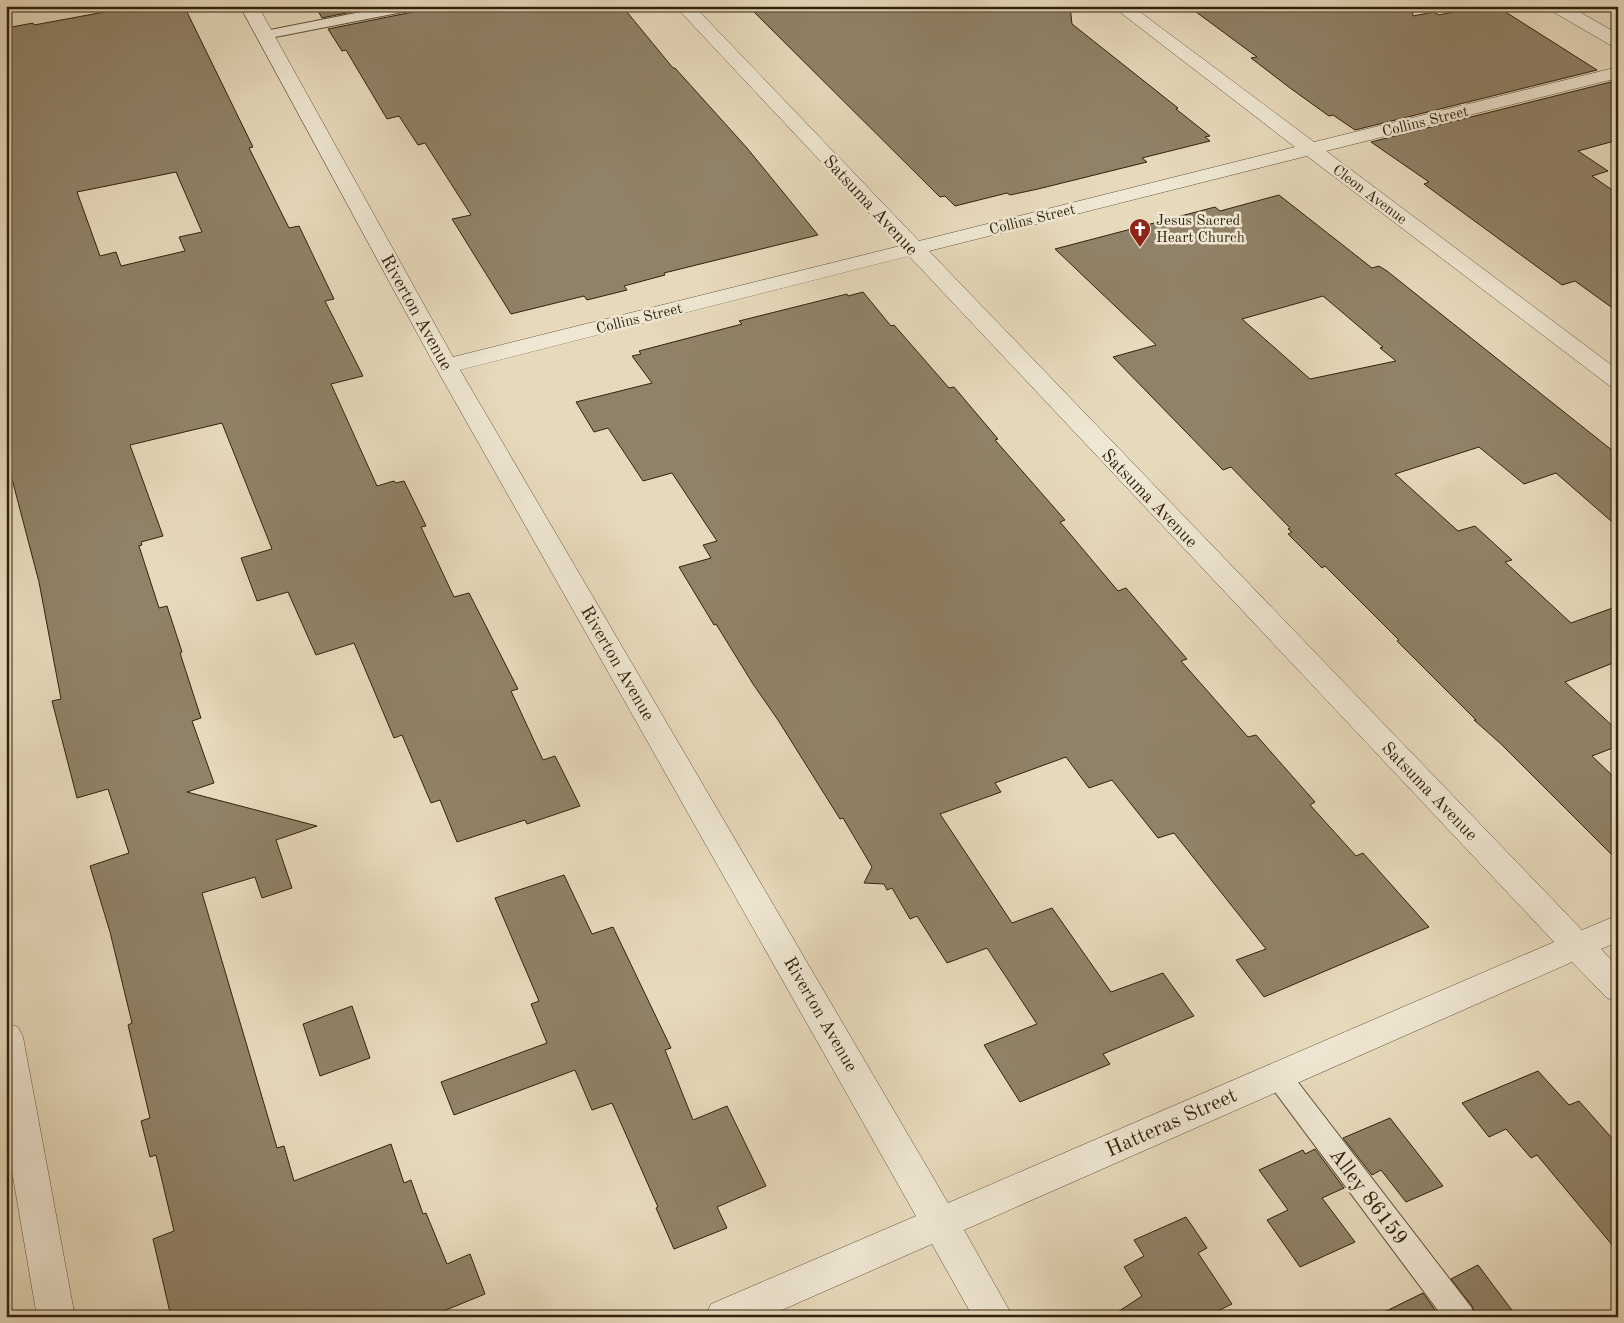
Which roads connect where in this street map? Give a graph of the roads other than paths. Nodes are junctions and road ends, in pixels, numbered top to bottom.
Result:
1 (249, 6) edge
2 (334, 6) edge
3 (413, 6) edge
4 (684, 6) edge
5 (1122, 6) edge
6 (1556, 6) edge
7 (344, 20) junction
8 (265, 35) junction
9 (1618, 42) edge
10 (1618, 72) edge
11 (1311, 150) junction
12 (913, 249) junction
13 (446, 366) junction
14 (1618, 382) edge
15 (1618, 928) edge
16 (1577, 946) junction
17 (1618, 989) edge
18 (6, 1036) edge
19 (1278, 1076) junction
20 (941, 1222) junction
21 (56, 1317) edge
22 (724, 1317) edge
23 (994, 1317) edge
24 (1461, 1317) edge

1 - 8 street, Riverton Avenue
2 - 7 lane
3 - 7 lane
4 - 12 street, Satsuma Avenue
5 - 11 street, Cleon Avenue
6 - 9 street
7 - 8 lane
8 - 13 street, Riverton Avenue
10 - 11 street, Collins Street
11 - 12 street, Collins Street
11 - 14 street, Cleon Avenue
12 - 13 street, Collins Street
12 - 16 street, Satsuma Avenue
13 - 20 street, Riverton Avenue
15 - 16 street, Hatteras Street
16 - 17 street, Satsuma Avenue
16 - 19 street, Hatteras Street
18 - 21 street
19 - 20 street, Hatteras Street
19 - 24 lane, Alley 86159
20 - 22 street, Hatteras Street
20 - 23 street, Riverton Avenue

